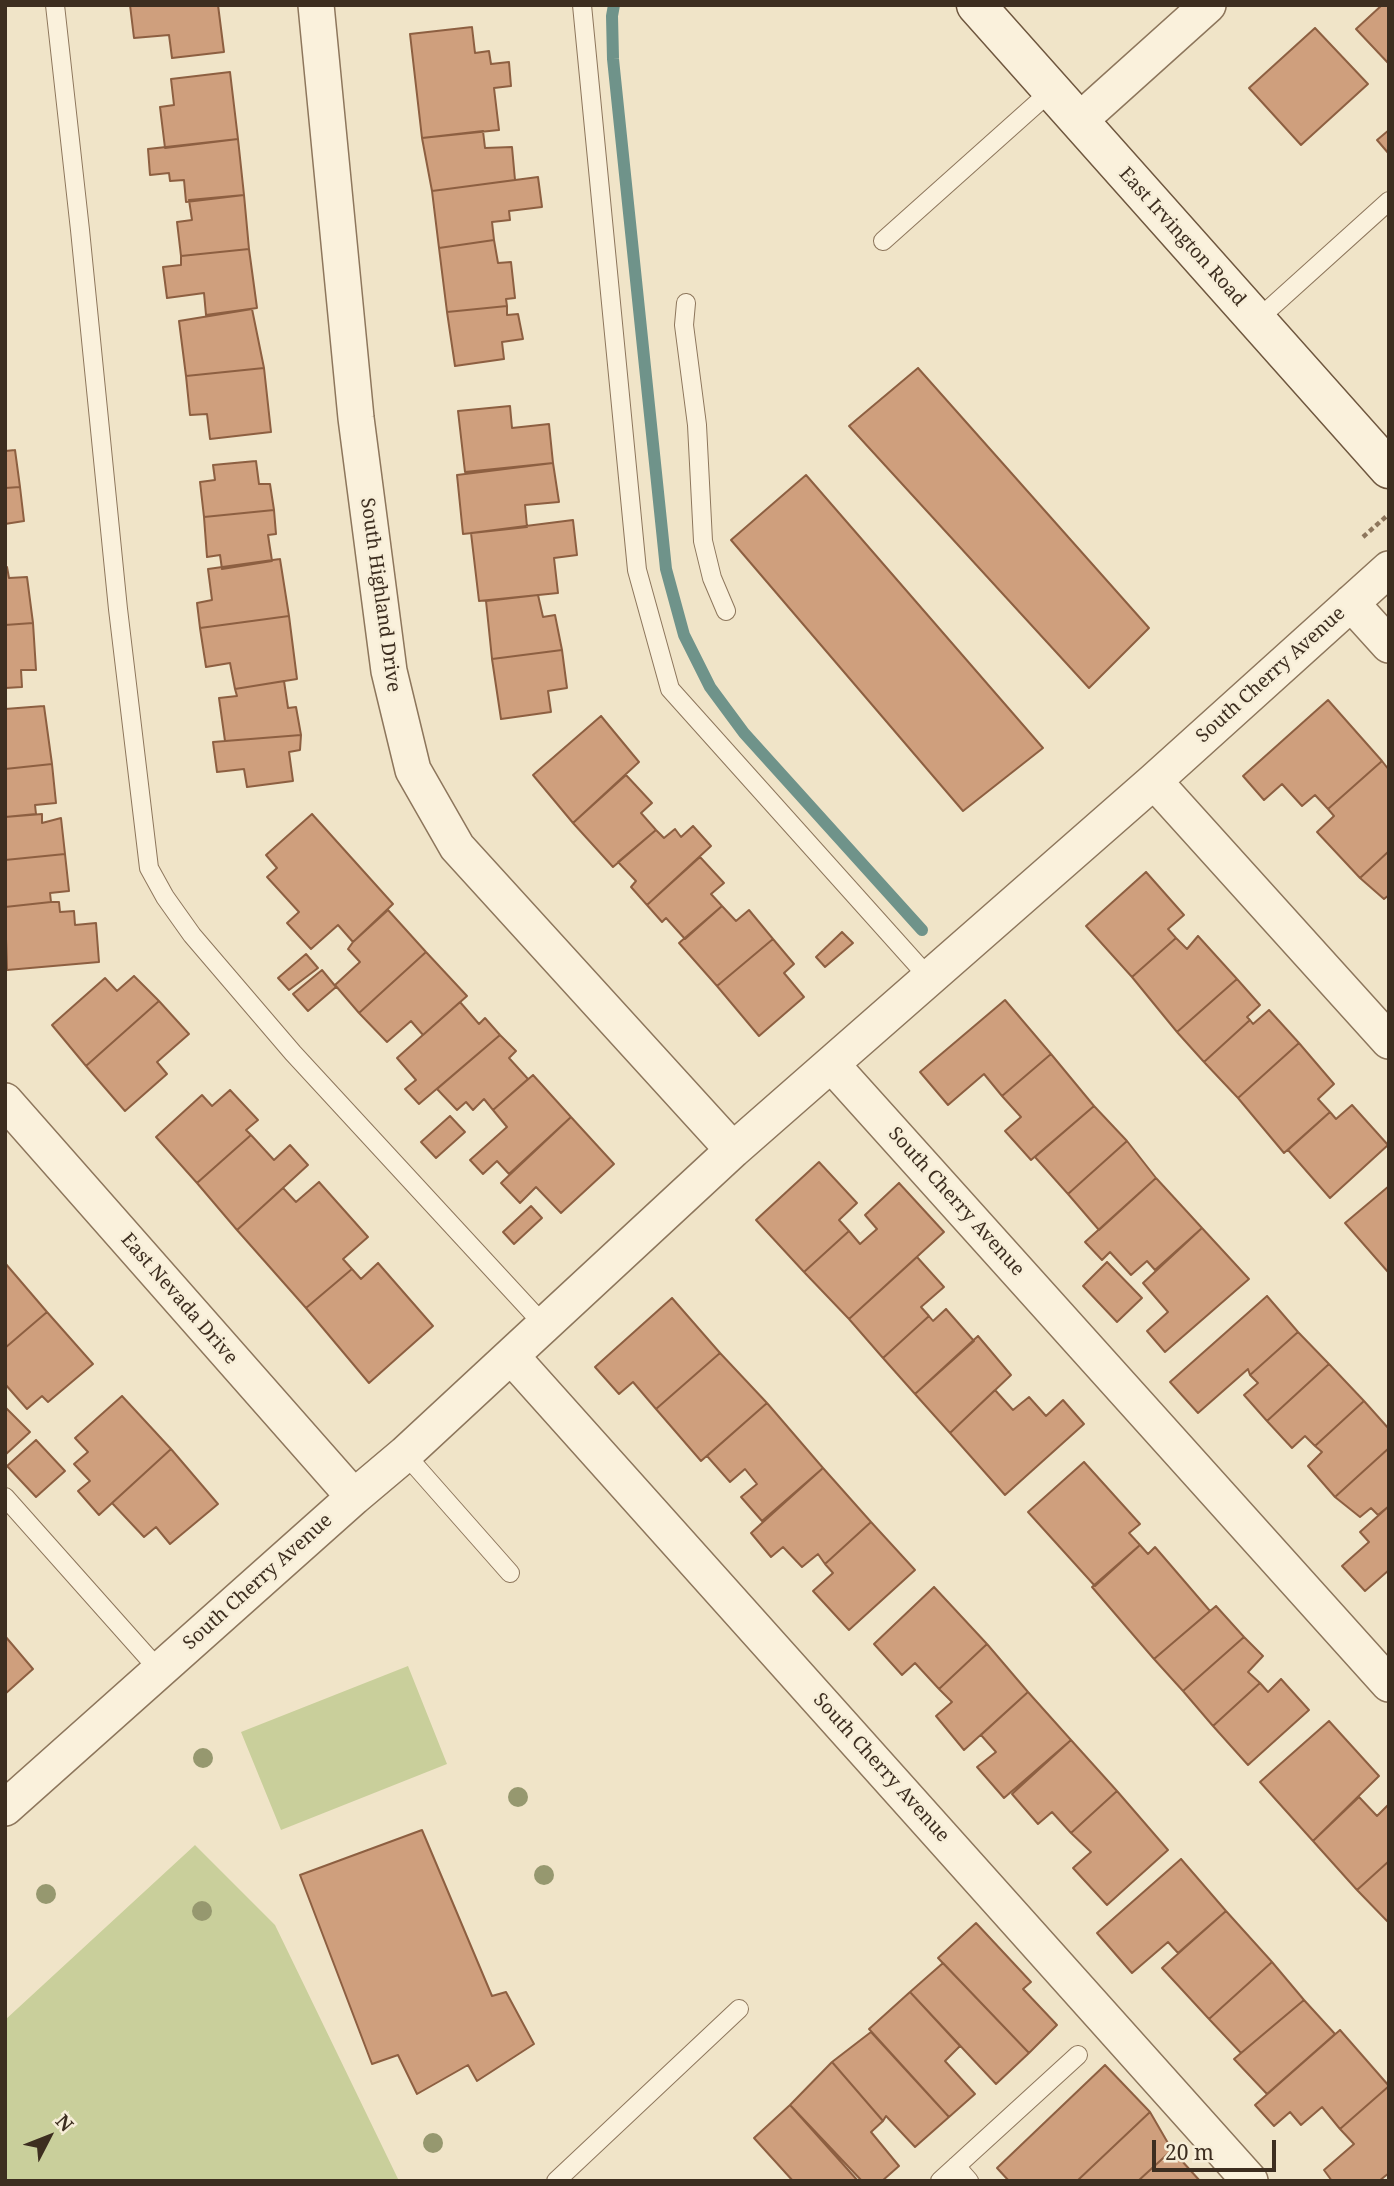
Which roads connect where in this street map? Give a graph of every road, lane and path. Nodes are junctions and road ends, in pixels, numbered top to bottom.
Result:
1 (55, 5) edge
2 (316, 5) edge
3 (583, 5) edge
4 (976, 5) edge
5 (1208, 5) edge
6 (1052, 90) junction
7 (1079, 121) junction
8 (1389, 201) edge
9 (883, 241) dead end
10 (687, 303) dead end
11 (1256, 320) junction
12 (1389, 469) edge
13 (1389, 514) edge
14 (1363, 537) dead end
15 (1389, 569) edge
16 (1351, 603) junction
17 (726, 611) dead end
18 (1389, 645) edge
19 (1154, 781) junction
20 (930, 979) junction
21 (1389, 1041) edge
22 (832, 1065) junction
23 (5, 1101) edge
24 (733, 1150) junction
25 (544, 1325) junction
26 (511, 1356) junction
27 (405, 1454) junction
28 (5, 1497) edge
29 (354, 1497) junction
30 (510, 1573) dead end
31 (159, 1670) junction
32 (1389, 1684) edge
33 (5, 1808) edge
34 (738, 2009) dead end
35 (1078, 2054) dead end
36 (956, 2166) junction
37 (556, 2181) edge
38 (940, 2181) edge
39 (969, 2181) edge
40 (1250, 2181) edge

1 - 25 lane
2 - 24 street, South Highland Drive
3 - 20 lane
4 - 6 main road, East Irvington Road
5 - 7 street
6 - 7 main road, East Irvington Road
6 - 9 lane
7 - 11 main road, East Irvington Road
8 - 11 lane
10 - 17 lane
11 - 12 main road, East Irvington Road
13 - 14 path
15 - 16 street, South Cherry Avenue
16 - 18 street
16 - 19 street, South Cherry Avenue
19 - 20 street, South Cherry Avenue
19 - 21 street
20 - 22 street, South Cherry Avenue
22 - 24 street, South Cherry Avenue
22 - 32 street, South Cherry Avenue
23 - 29 street, East Nevada Drive
24 - 25 street, South Cherry Avenue
25 - 26 street, South Cherry Avenue
26 - 27 street, South Cherry Avenue
26 - 40 street, South Cherry Avenue
27 - 29 street, South Cherry Avenue
27 - 30 lane
28 - 31 lane
29 - 31 street, South Cherry Avenue
31 - 33 street, South Cherry Avenue
34 - 37 lane
35 - 36 lane
36 - 38 lane
36 - 39 lane

